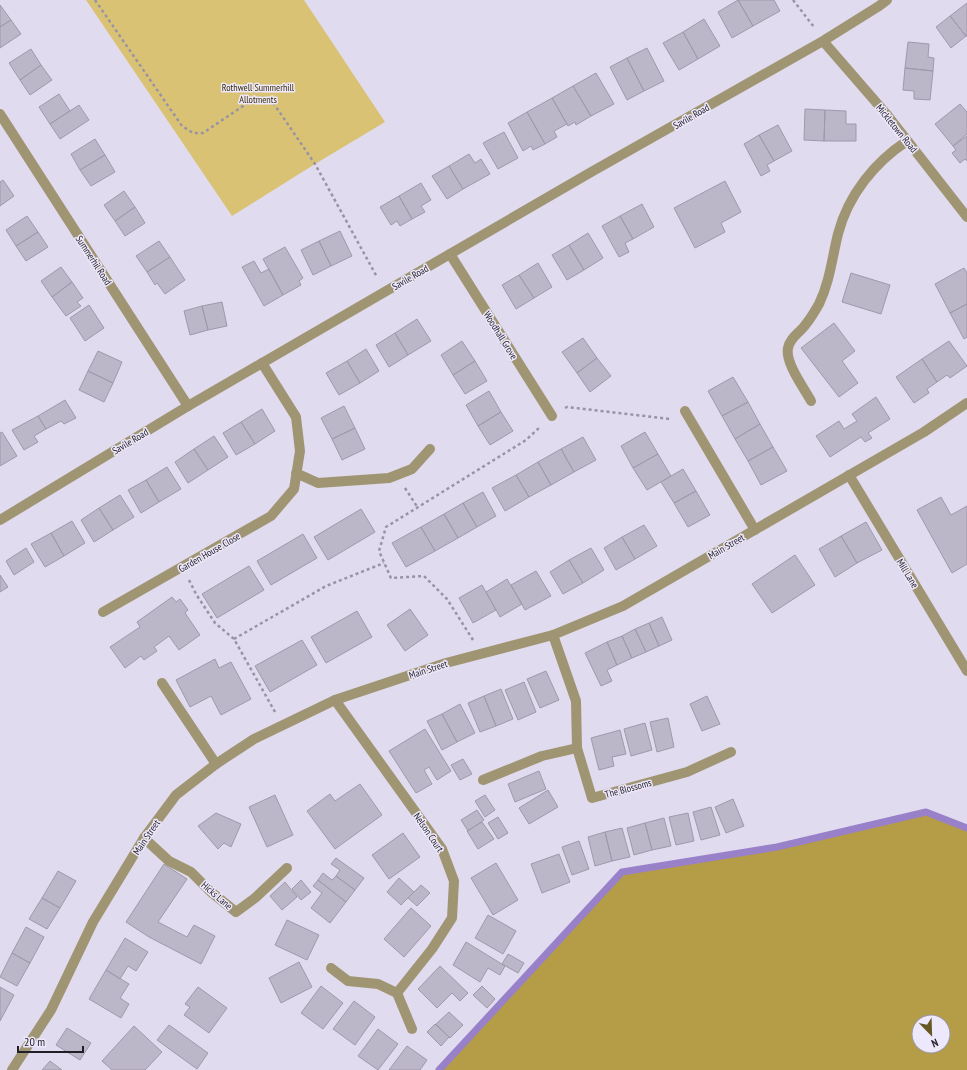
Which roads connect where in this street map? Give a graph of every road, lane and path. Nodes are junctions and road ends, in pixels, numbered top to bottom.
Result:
1 (95, 0) edge
2 (793, 0) edge
3 (886, 0) edge
4 (824, 41) junction
5 (0, 114) edge
6 (907, 141) junction
7 (967, 217) edge
8 (450, 254) junction
9 (385, 292) junction
10 (262, 363) junction
11 (811, 401) dead end
12 (967, 403) edge
13 (188, 406) junction
14 (685, 411) joint
15 (552, 416) junction
16 (430, 449) dead end
17 (296, 474) junction
18 (397, 475) junction
19 (849, 475) junction
20 (418, 508) junction
21 (0, 520) edge
22 (754, 530) junction
23 (384, 563) junction
24 (184, 566) junction
25 (103, 612) dead end
26 (553, 635) junction
27 (234, 638) junction
28 (482, 654) junction
29 (967, 671) edge
30 (162, 684) dead end
31 (336, 700) junction
32 (283, 725) junction
33 (577, 748) junction
34 (731, 752) dead end
35 (216, 764) junction
36 (483, 780) dead end
37 (144, 838) junction
38 (287, 868) dead end
39 (331, 968) dead end
40 (396, 993) junction
41 (412, 1029) dead end
42 (12, 1070) edge

1 - 9 path
2 - 4 path
3 - 4 street, Savile Road
4 - 6 street, Mickletown Road
4 - 8 street, Savile Road
5 - 13 street, Summerhil Road
6 - 7 street, Mickletown Road
6 - 11 street
8 - 9 street, Savile Road
8 - 15 street, Woodhall Grove
9 - 10 street, Savile Road
10 - 13 street, Savile Road
10 - 17 street, Garden House Close
12 - 19 street, Main Street
13 - 21 street, Savile Road
14 - 15 path
14 - 22 street
15 - 20 path
16 - 18 street
17 - 18 street
17 - 24 street, Garden House Close
18 - 20 path
19 - 22 street, Main Street
19 - 29 street, Mill Lane
20 - 23 path
22 - 26 street, Main Street
23 - 27 path
23 - 28 path
24 - 25 street, Garden House Close
24 - 27 path
26 - 28 street, Main Street
26 - 33 street, The Blossoms
27 - 32 path
28 - 31 street, Main Street
30 - 35 street
31 - 32 street, Main Street
31 - 40 street, Nelson Court
32 - 35 street, Main Street
33 - 34 street, The Blossoms
33 - 36 street
35 - 37 street, Main Street
37 - 38 street, Hicks Lane
37 - 42 street, Main Street
39 - 40 street
40 - 41 street

